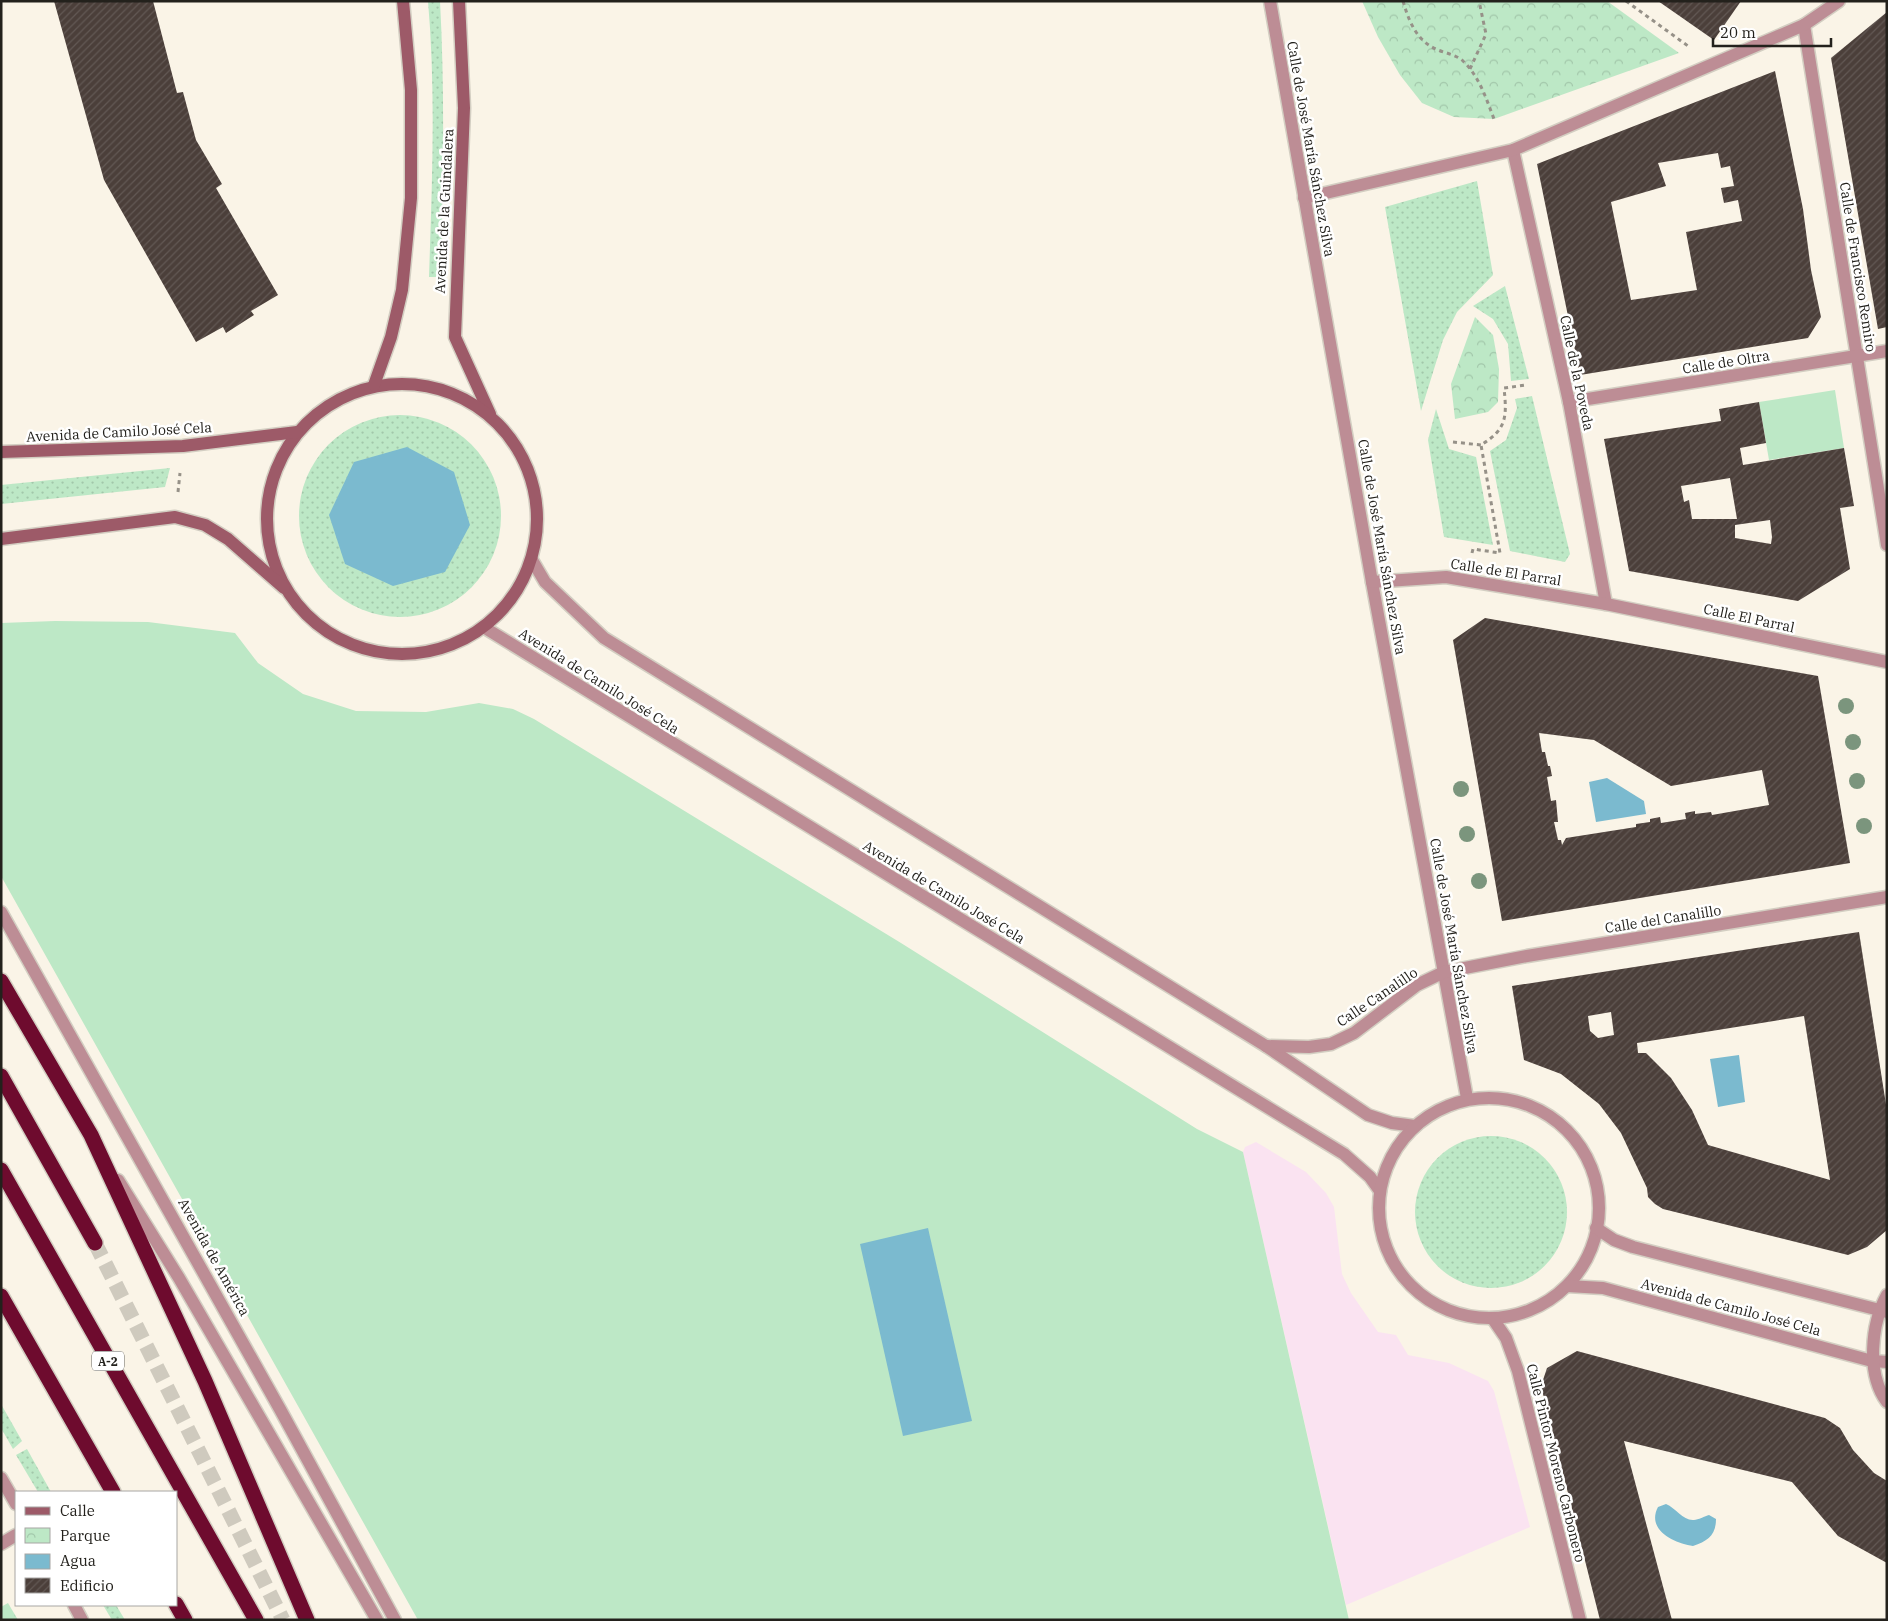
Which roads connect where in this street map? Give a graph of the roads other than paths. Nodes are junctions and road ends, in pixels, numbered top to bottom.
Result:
1 (403, 1) edge
2 (458, 1) edge
3 (1270, 1) edge
4 (1839, 1) edge
5 (1804, 25) junction
6 (1513, 150) junction
7 (1304, 198) junction
8 (1887, 351) edge
9 (1857, 356) junction
10 (374, 385) junction
11 (1569, 402) junction
12 (490, 414) junction
13 (297, 432) junction
14 (1, 452) edge
15 (1, 539) edge
16 (1887, 544) edge
17 (532, 560) junction
18 (1372, 582) junction
19 (286, 590) junction
20 (1606, 604) junction
21 (485, 628) junction
22 (1887, 662) edge
23 (1887, 896) edge
24 (1, 912) edge
25 (1444, 972) junction
26 (1, 981) edge
27 (1266, 1046) junction
28 (1, 1076) edge
29 (1467, 1098) junction
30 (1415, 1126) junction
31 (90, 1135) junction
32 (1, 1170) edge
33 (1380, 1191) junction
34 (1596, 1228) junction
35 (95, 1243) tunnel mouth
36 (1567, 1286) junction
37 (1887, 1295) edge
38 (1, 1296) edge
39 (1882, 1312) edge
40 (1492, 1319) junction
41 (1872, 1361) junction
42 (1887, 1362) edge
43 (1887, 1402) edge
44 (1, 1478) edge
45 (112, 1491) edge
46 (15, 1502) edge
47 (15, 1536) edge
48 (1, 1544) edge
49 (75, 1606) edge
50 (177, 1606) edge
51 (82, 1620) edge
52 (185, 1620) edge
53 (256, 1620) edge
54 (307, 1620) edge
55 (376, 1620) edge
56 (395, 1620) edge
57 (1580, 1620) edge

1 - 10 street
2 - 12 street, Avenida de la Guindalera
3 - 7 street, Calle de José María Sánchez Silva
4 - 5 street
5 - 6 street
5 - 9 street, Calle de Francisco Remiro
6 - 7 street
6 - 11 street, Calle de la Poveda
7 - 18 street, Calle de José María Sánchez Silva
8 - 9 street, Calle de Oltra
9 - 11 street, Calle de Oltra
9 - 16 street, Calle de Francisco Remiro
10 - 12 street
10 - 13 street
11 - 20 street, Calle de la Poveda
12 - 17 street
13 - 14 street, Avenida de Camilo José Cela
13 - 19 street
15 - 19 street
17 - 21 street
17 - 27 street
18 - 20 street, Calle de El Parral
18 - 25 street, Calle de José María Sánchez Silva
19 - 21 street
20 - 22 street, Calle El Parral
21 - 33 street, Avenida de Camilo José Cela
23 - 25 street, Calle del Canalillo
24 - 56 street, Avenida de América
25 - 27 street, Calle Canalillo
25 - 29 street, Calle de José María Sánchez Silva
26 - 31 highway
27 - 30 street
28 - 35 highway
29 - 30 street
29 - 34 street
30 - 33 street
31 - 54 highway
31 - 55 street
32 - 53 highway, A-2
33 - 40 street
34 - 36 street
34 - 39 street
36 - 40 street
36 - 41 street, Avenida de Camilo José Cela
37 - 39 street
38 - 45 highway
39 - 41 street
40 - 57 street, Calle Pintor Moreno Carbonero
41 - 42 street, Avenida de Camilo José Cela
41 - 43 street
44 - 46 street
47 - 48 street
49 - 51 street
50 - 52 highway

